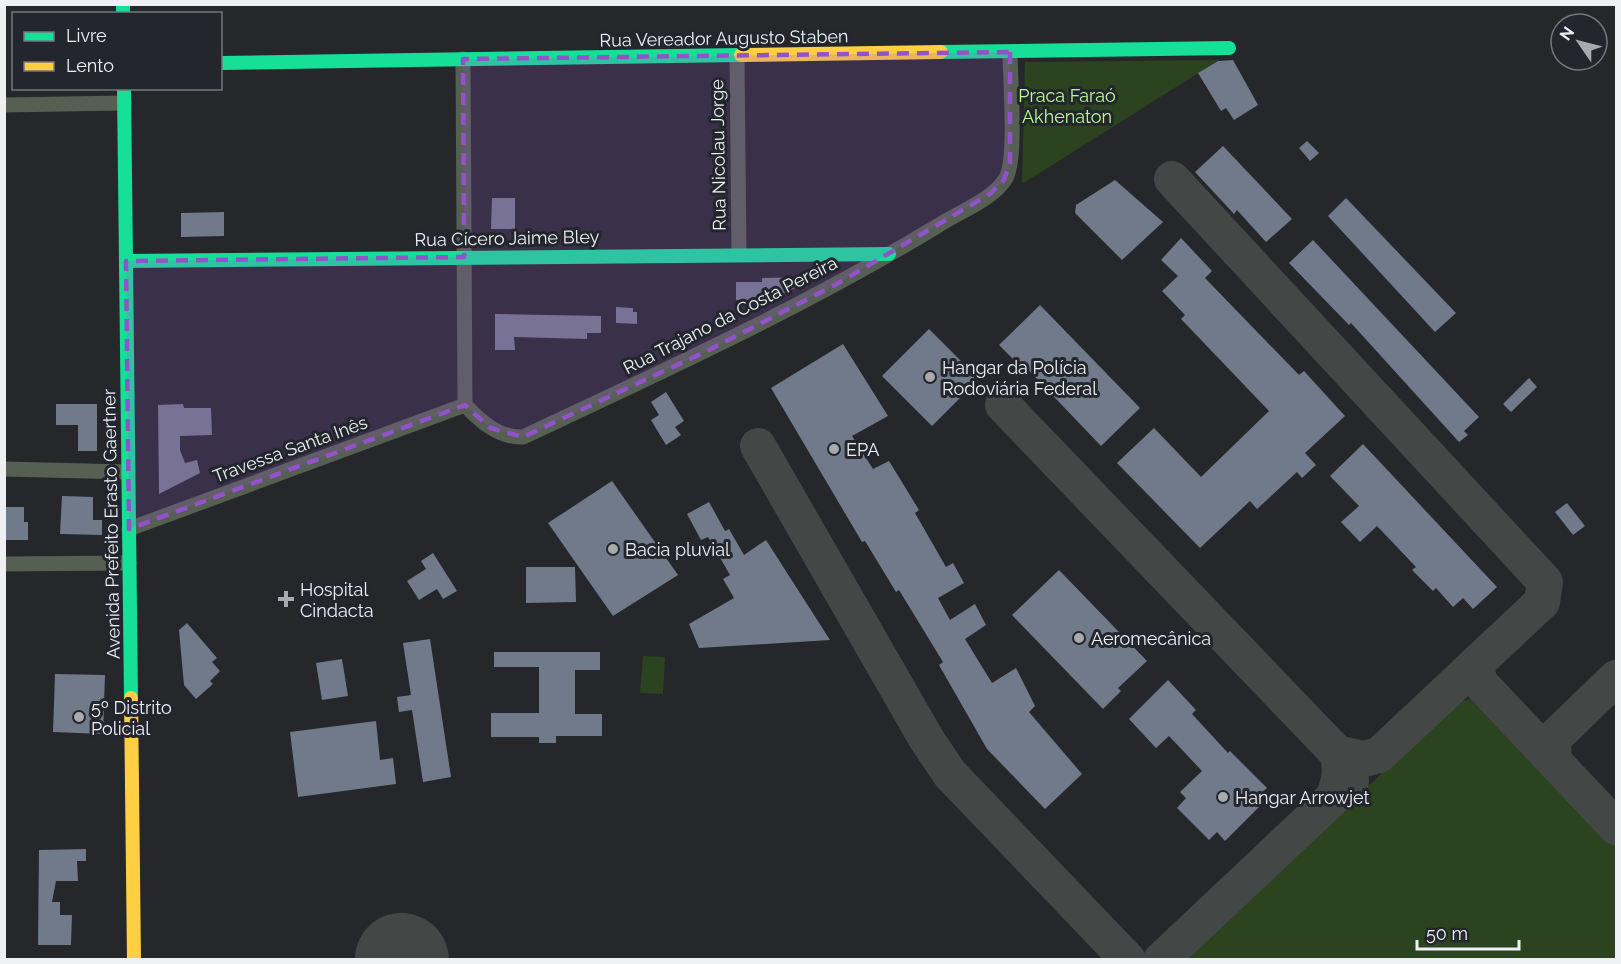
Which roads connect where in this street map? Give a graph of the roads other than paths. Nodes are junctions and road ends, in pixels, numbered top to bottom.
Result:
1 (1229, 48) dead end
2 (1010, 52) junction
3 (737, 56) junction
4 (463, 59) junction
5 (222, 63) edge
6 (124, 96) edge
7 (4, 105) edge
8 (739, 254) junction
9 (889, 254) junction
10 (464, 257) junction
11 (126, 261) junction
12 (465, 405) junction
13 (4, 470) edge
14 (128, 472) junction
15 (129, 529) junction
16 (129, 563) junction
17 (4, 564) edge
18 (134, 942) junction
19 (124, 960) edge
20 (134, 960) edge

1 - 2 street, Rua Vereador Augusto Staben
2 - 3 street, Rua Vereador Augusto Staben
2 - 9 street, Rua Trajano da Costa Pereira
3 - 4 street, Rua Vereador Augusto Staben
3 - 8 street, Rua Nicolau Jorge
4 - 5 street, Rua Vereador Augusto Staben
4 - 10 street
6 - 7 street
6 - 11 street, Avenida Prefeito Erasto Gaertner
8 - 9 street, Rua Cícero Jaime Bley
8 - 10 street, Rua Cícero Jaime Bley
9 - 12 street, Rua Trajano da Costa Pereira
10 - 11 street, Rua Cícero Jaime Bley
10 - 12 street
11 - 14 street, Avenida Prefeito Erasto Gaertner
12 - 15 street, Travessa Santa Inês
13 - 14 street
14 - 15 street, Avenida Prefeito Erasto Gaertner
15 - 16 street, Avenida Prefeito Erasto Gaertner
16 - 17 street
16 - 18 street, Avenida Prefeito Erasto Gaertner
18 - 19 street
18 - 20 street, Avenida Prefeito Erasto Gaertner

